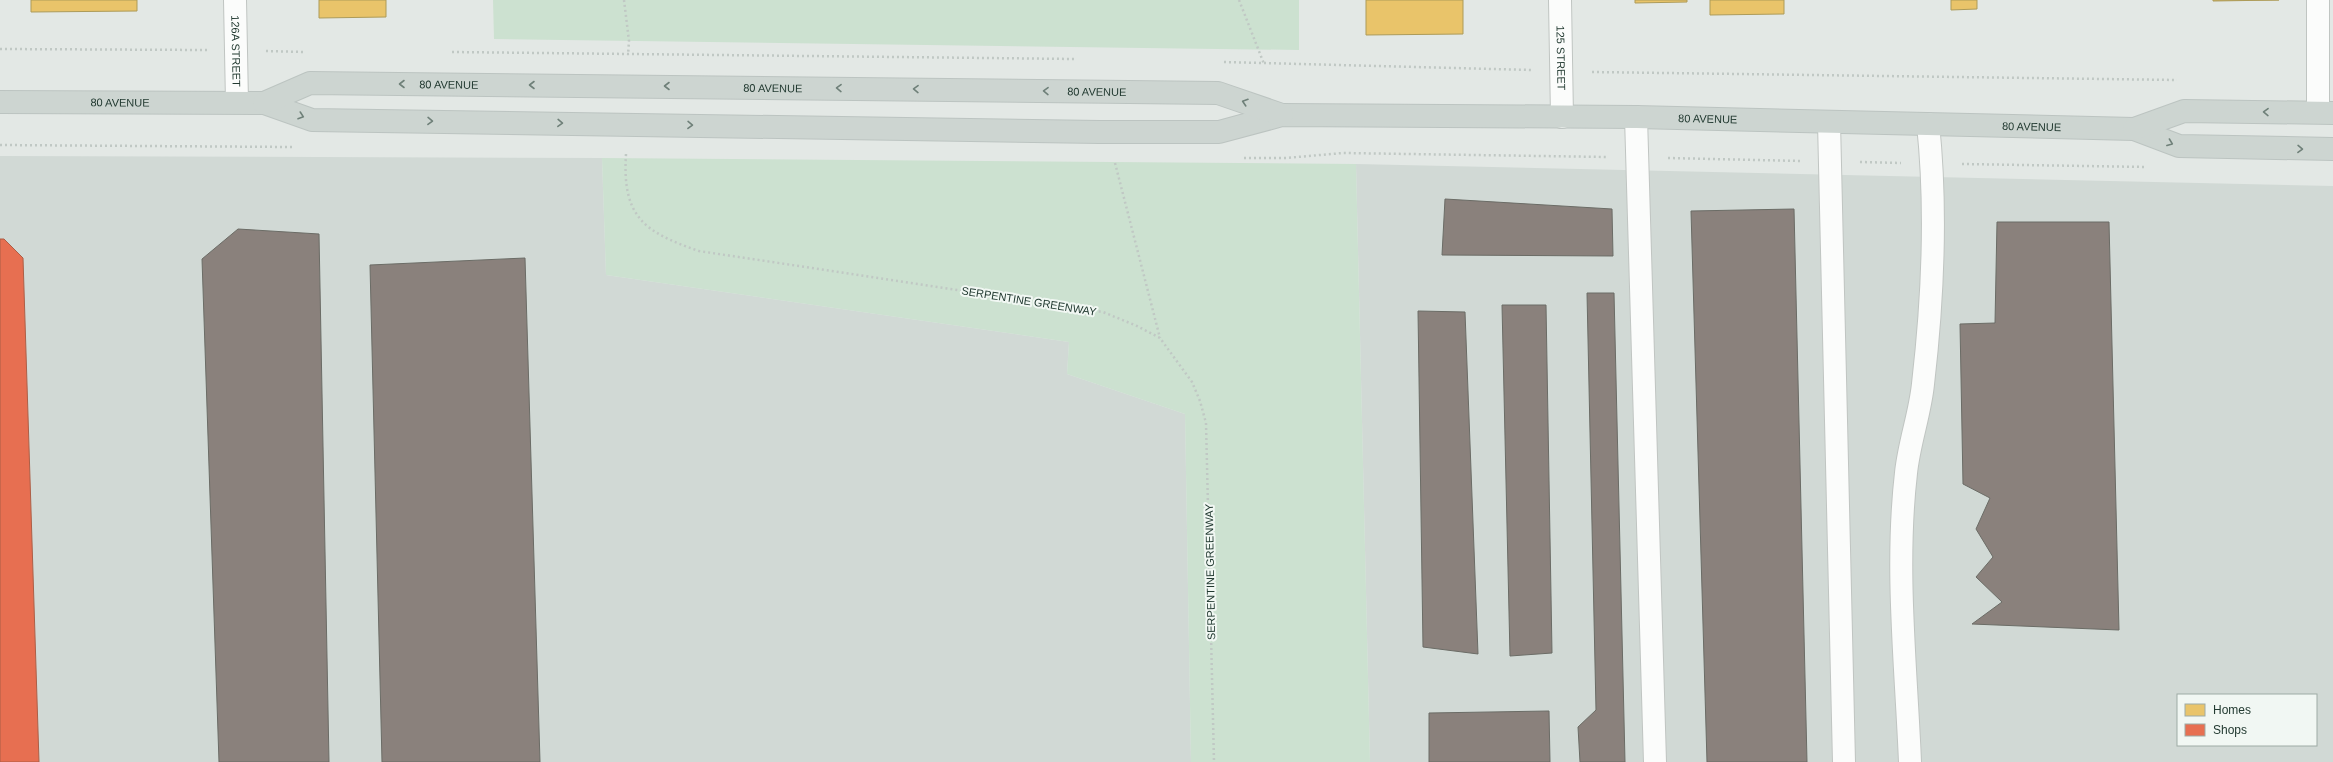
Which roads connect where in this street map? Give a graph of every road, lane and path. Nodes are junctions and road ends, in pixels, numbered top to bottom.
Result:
1 (235, 0) edge
2 (624, 0) edge
3 (1239, 0) edge
4 (1560, 0) edge
5 (2318, 0) edge
6 (0, 49) edge
7 (206, 50) dead end
8 (627, 56) dead end
9 (1264, 64) dead end
10 (1615, 72) dead end
11 (2182, 80) dead end
12 (0, 102) edge
13 (237, 102) junction
14 (264, 103) junction
15 (2326, 112) edge
16 (1282, 115) junction
17 (1562, 117) junction
18 (1636, 117) junction
19 (1829, 122) junction
20 (1928, 124) junction
21 (2134, 129) junction
22 (0, 145) edge
23 (301, 147) dead end
24 (2333, 149) edge
25 (626, 150) dead end
26 (1114, 158) dead end
27 (1239, 158) dead end
28 (1637, 158) junction
29 (1831, 162) junction
30 (1932, 163) junction
31 (2152, 168) dead end
32 (1160, 338) junction
33 (1214, 762) edge
34 (1655, 762) edge
35 (1844, 762) edge
36 (1910, 762) edge

1 - 13 street, 126A STREET
2 - 8 path
3 - 9 path
4 - 17 street, 125 STREET
5 - 15 street
6 - 7 path
10 - 11 path
12 - 13 main road, 80 AVENUE
13 - 14 main road, 80 AVENUE
14 -> 16 main road, 80 AVENUE
16 -> 14 main road, 80 AVENUE
15 -> 21 main road, 80 AVENUE
16 - 17 main road, 80 AVENUE
17 - 18 main road, 80 AVENUE
18 - 19 main road, 80 AVENUE
18 - 28 street
19 - 20 main road, 80 AVENUE
19 - 29 street
20 - 21 main road, 80 AVENUE
20 - 30 street
21 -> 24 main road, 80 AVENUE
22 - 23 path
25 - 32 path, SERPENTINE GREENWAY
26 - 32 path
27 - 28 path
28 - 29 path
28 - 34 street
29 - 30 path
29 - 35 street
30 - 31 path
30 - 36 street
32 - 33 path, SERPENTINE GREENWAY

